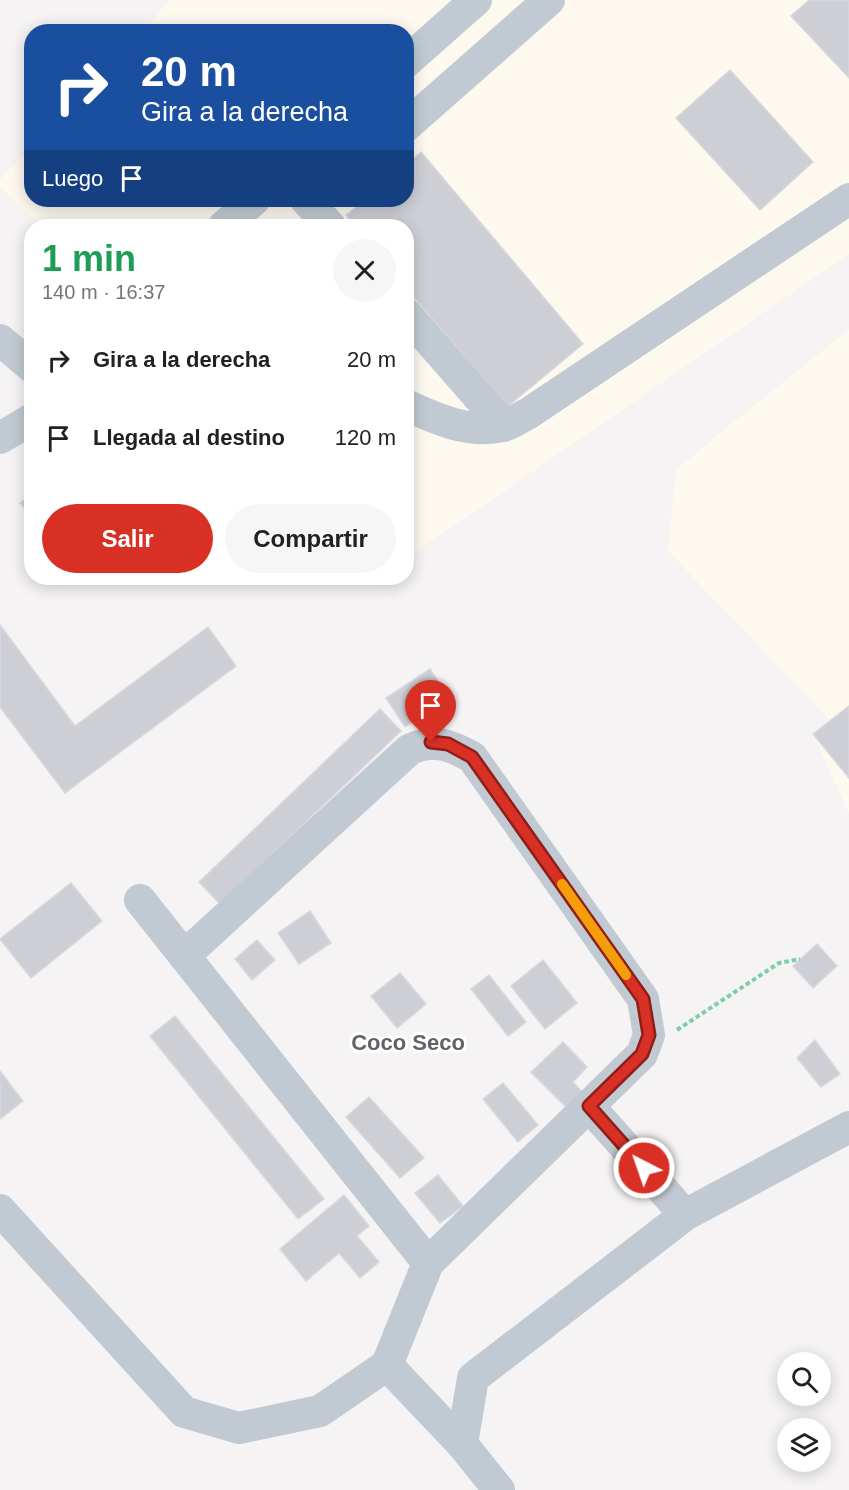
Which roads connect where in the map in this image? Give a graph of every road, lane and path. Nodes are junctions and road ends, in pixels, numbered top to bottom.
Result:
1 (476, 0) edge
2 (549, 0) edge
3 (414, 55) edge
4 (414, 119) edge
5 (849, 198) edge
6 (246, 207) edge
7 (232, 219) edge
8 (414, 323) edge
9 (0, 340) edge
10 (24, 360) edge
11 (414, 409) edge
12 (24, 424) edge
13 (504, 426) junction
14 (0, 438) edge
15 (140, 900) dead end
16 (184, 956) junction
17 (800, 959) dead end
18 (642, 1054) junction
19 (589, 1106) junction
20 (849, 1127) edge
21 (685, 1215) junction
22 (2, 1218) edge
23 (428, 1263) junction
24 (387, 1365) junction
25 (462, 1444) junction
26 (499, 1490) edge

1 - 3 street
2 - 4 street
5 - 13 street
6 - 7 street
8 - 13 street
9 - 10 street
11 - 13 street
12 - 14 street
15 - 16 street
16 - 18 street
16 - 23 street
17 - 18 path
18 - 19 street
19 - 21 street
19 - 23 street
20 - 21 street
21 - 25 street
22 - 24 street
23 - 24 street
24 - 25 street
25 - 26 street

